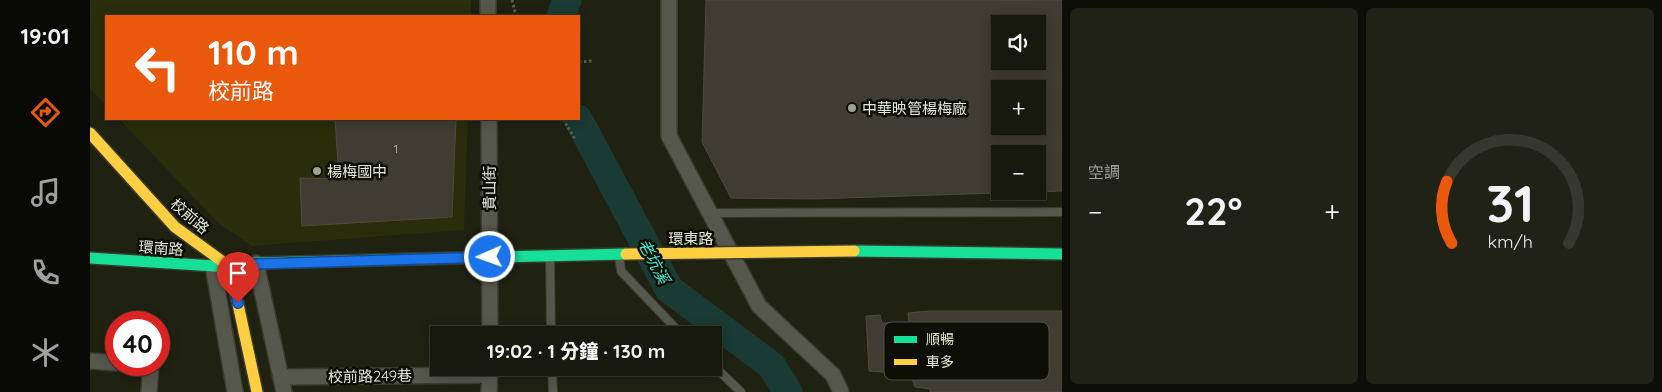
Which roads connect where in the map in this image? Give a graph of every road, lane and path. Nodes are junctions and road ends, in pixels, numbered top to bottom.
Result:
1 (488, 0) edge
2 (512, 0) edge
3 (669, 0) edge
4 (488, 15) edge
5 (516, 15) edge
6 (592, 61) dead end
7 (580, 62) edge
8 (489, 120) edge
9 (564, 120) edge
10 (90, 133) edge
11 (575, 139) dead end
12 (1062, 212) edge
13 (710, 214) junction
14 (622, 254) junction
15 (1062, 254) edge
16 (550, 256) junction
17 (490, 257) junction
18 (90, 258) edge
19 (256, 264) junction
20 (213, 266) junction
21 (230, 267) junction
22 (490, 326) edge
23 (551, 326) edge
24 (673, 326) edge
25 (90, 361) edge
26 (105, 362) edge
27 (722, 374) edge
28 (430, 375) edge
29 (150, 376) edge
30 (490, 376) edge
31 (552, 376) edge
32 (282, 385) edge
33 (149, 392) edge
34 (235, 392) edge
35 (257, 392) edge
36 (490, 392) edge
37 (553, 392) edge
38 (741, 392) edge
39 (841, 392) edge

1 - 4 street
2 - 5 path
3 - 13 street
6 - 7 path
8 - 17 street, 貴山街
9 - 11 path
10 - 21 street, 校前路
12 - 13 lane
13 - 39 street
14 - 15 street, 環東路, bridge
14 - 16 street, 環東路
14 - 24 lane
16 - 17 street, 環東路
16 - 23 lane
17 - 19 street, 環東路
17 - 22 street, 貴山街
18 - 20 street, 環南路
19 - 21 street, 環東路
19 - 32 street
20 - 21 street, 環南路
20 - 34 street
21 - 35 street
25 - 26 street
27 - 38 lane
28 - 32 street, 校前路249巷
29 - 33 street
30 - 36 street
31 - 37 lane

